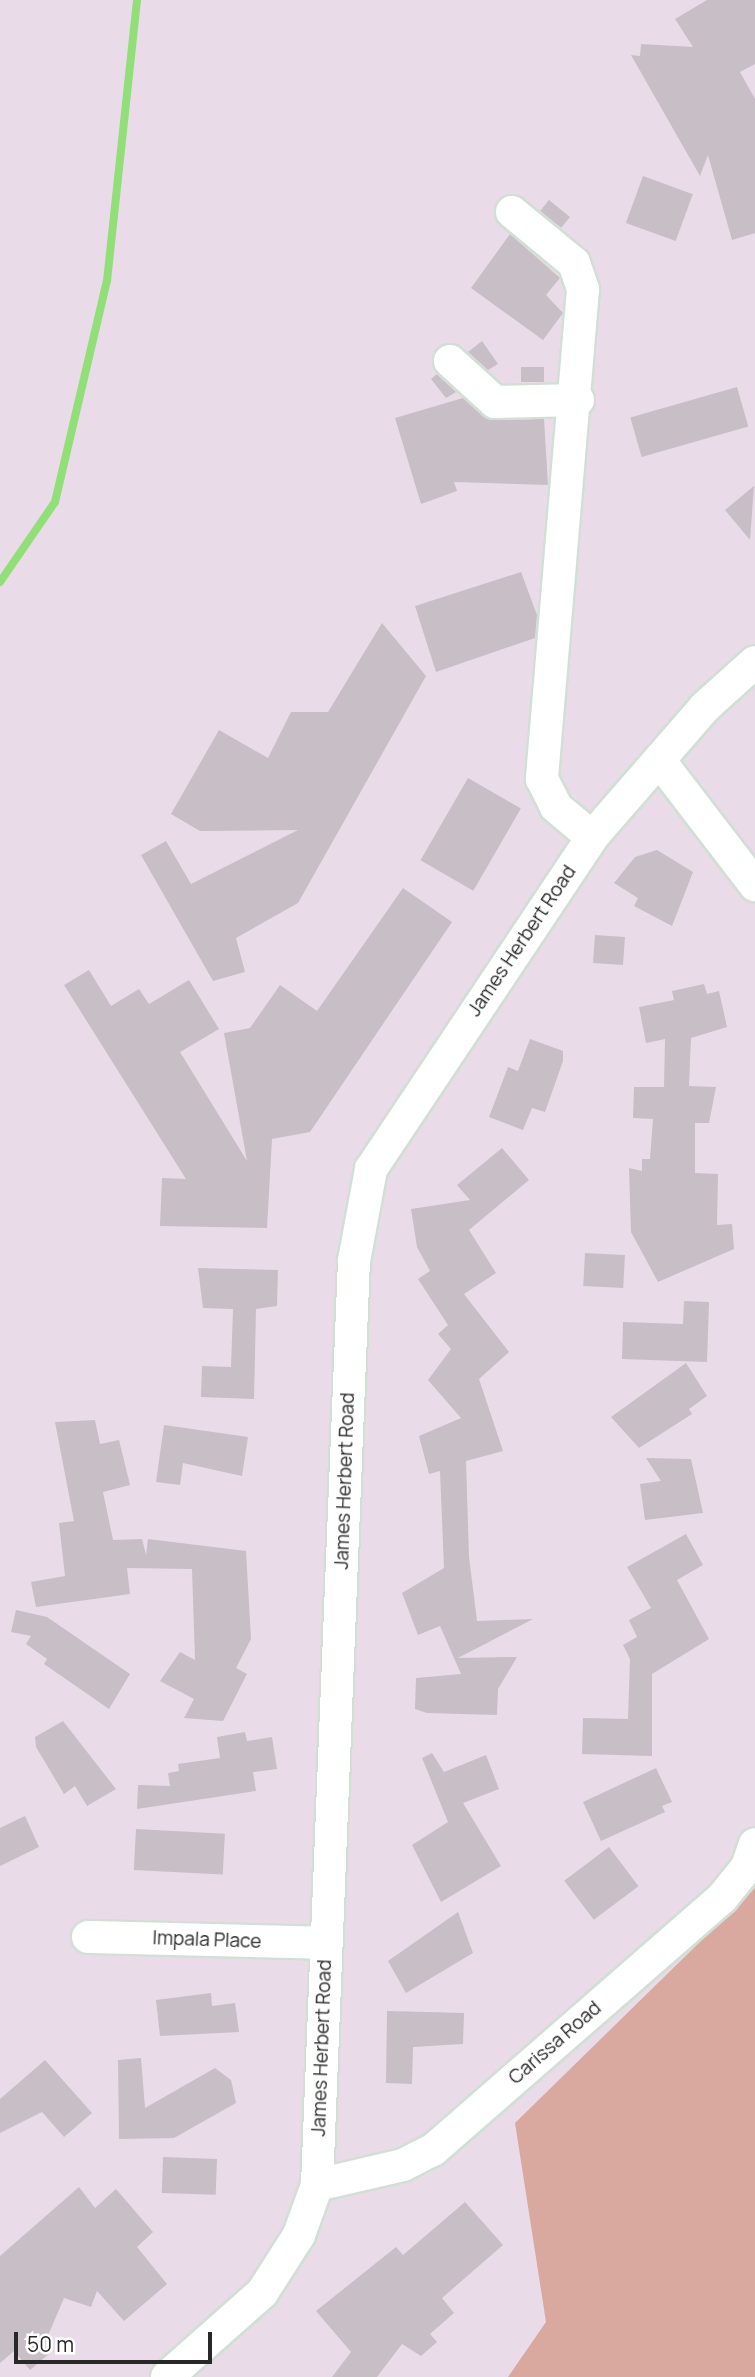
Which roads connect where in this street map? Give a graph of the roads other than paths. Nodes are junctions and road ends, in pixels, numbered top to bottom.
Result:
1 (512, 212) dead end
2 (450, 361) dead end
3 (578, 400) junction
4 (755, 662) edge
5 (659, 760) junction
6 (592, 837) junction
7 (755, 885) edge
8 (755, 1844) edge
9 (88, 1937) dead end
10 (326, 1943) junction
11 (317, 2185) junction
12 (167, 2377) edge

1 - 3 street
2 - 3 street
3 - 6 street
4 - 5 street, James Herbert Road
5 - 6 street, James Herbert Road
5 - 7 street
6 - 10 street, James Herbert Road
8 - 11 street, Carissa Road
9 - 10 street, Impala Place
10 - 11 street, James Herbert Road
11 - 12 street, James Herbert Road

